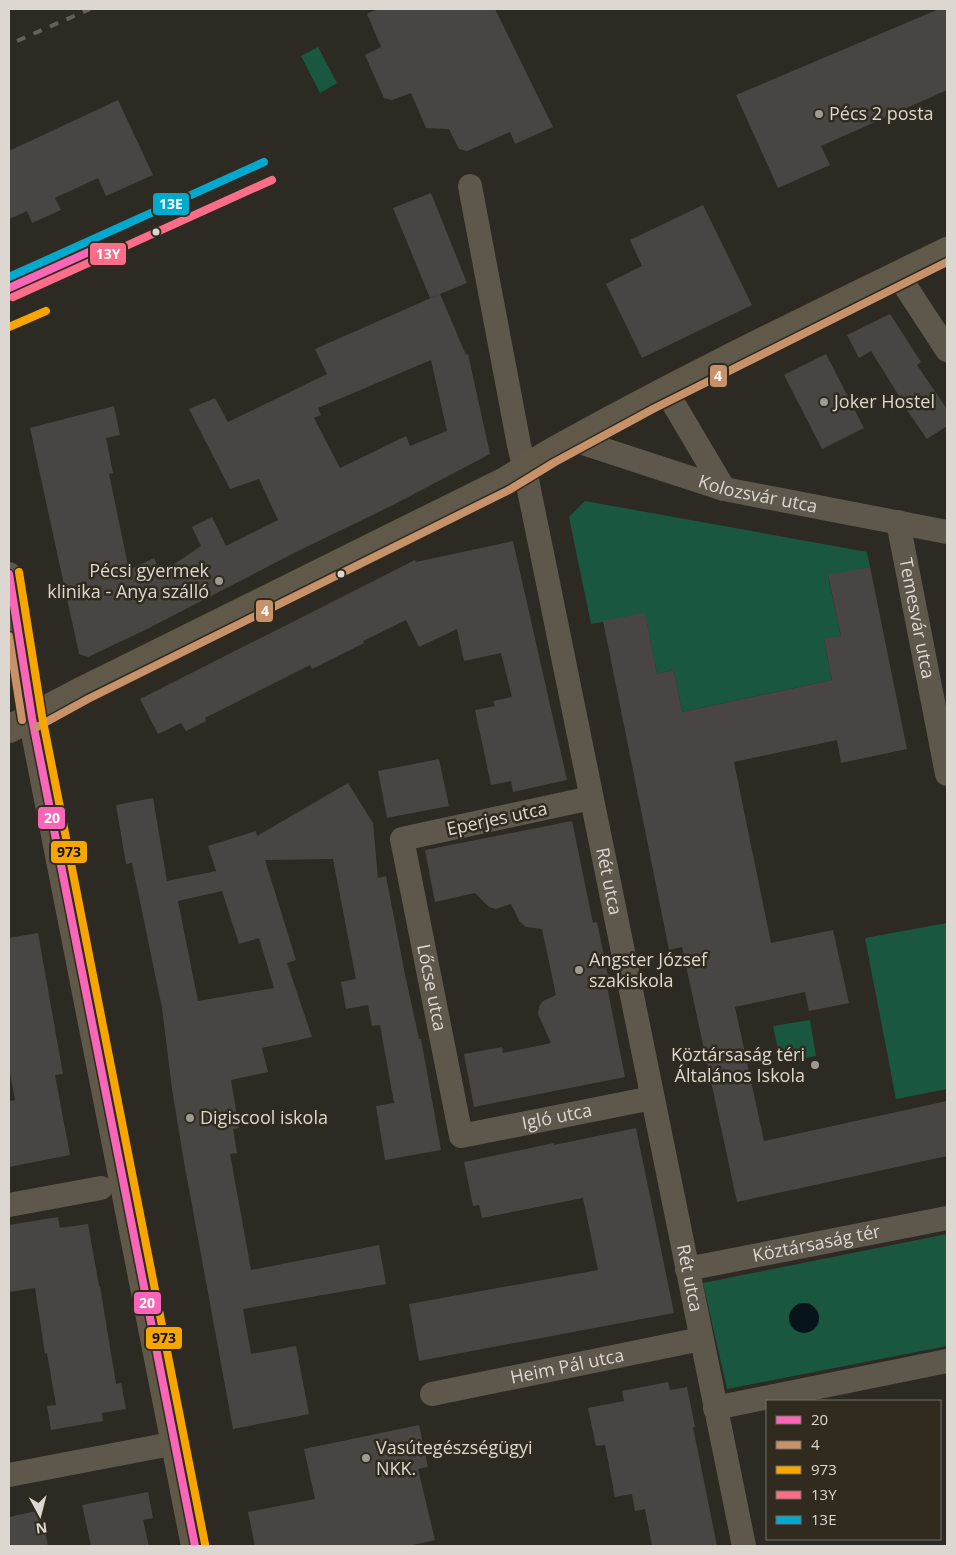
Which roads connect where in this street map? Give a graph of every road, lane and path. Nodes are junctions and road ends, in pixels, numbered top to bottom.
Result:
1 (470, 186) dead end
2 (947, 251) edge
3 (898, 275) junction
4 (947, 350) edge
5 (666, 391) junction
6 (574, 440) junction
7 (525, 470) junction
8 (724, 489) junction
9 (898, 522) junction
10 (947, 532) edge
11 (9, 574) edge
12 (20, 723) edge
13 (947, 774) edge
14 (592, 798) junction
15 (402, 839) joint
16 (652, 1098) junction
17 (461, 1136) joint
18 (101, 1188) dead end
19 (9, 1205) edge
20 (947, 1218) edge
21 (687, 1269) junction
22 (702, 1339) junction
23 (947, 1361) edge
24 (432, 1394) dead end
25 (715, 1408) junction
26 (176, 1443) junction
27 (9, 1475) edge
28 (195, 1546) edge
29 (744, 1546) edge

1 - 7 street, Rét utca
2 - 3 street
3 - 4 street
3 - 5 street
5 - 6 street
5 - 8 street
6 - 7 street
6 - 8 street, Kolozsvár utca
7 - 12 street
7 - 14 street, Rét utca
8 - 9 street, Kolozsvár utca
9 - 10 street, Kolozsvár utca
9 - 13 street, Temesvár utca
11 - 12 street
12 - 26 street
14 - 15 street, Eperjes utca
14 - 16 street, Rét utca
15 - 17 street, Lőcse utca
16 - 17 street, Igló utca
16 - 21 street, Rét utca
18 - 19 street
20 - 21 street, Köztársaság tér
21 - 22 street, Rét utca
22 - 24 street, Heim Pál utca
22 - 25 street, Rét utca
23 - 25 street
25 - 29 street, Rét utca
26 - 27 street
26 - 28 street

